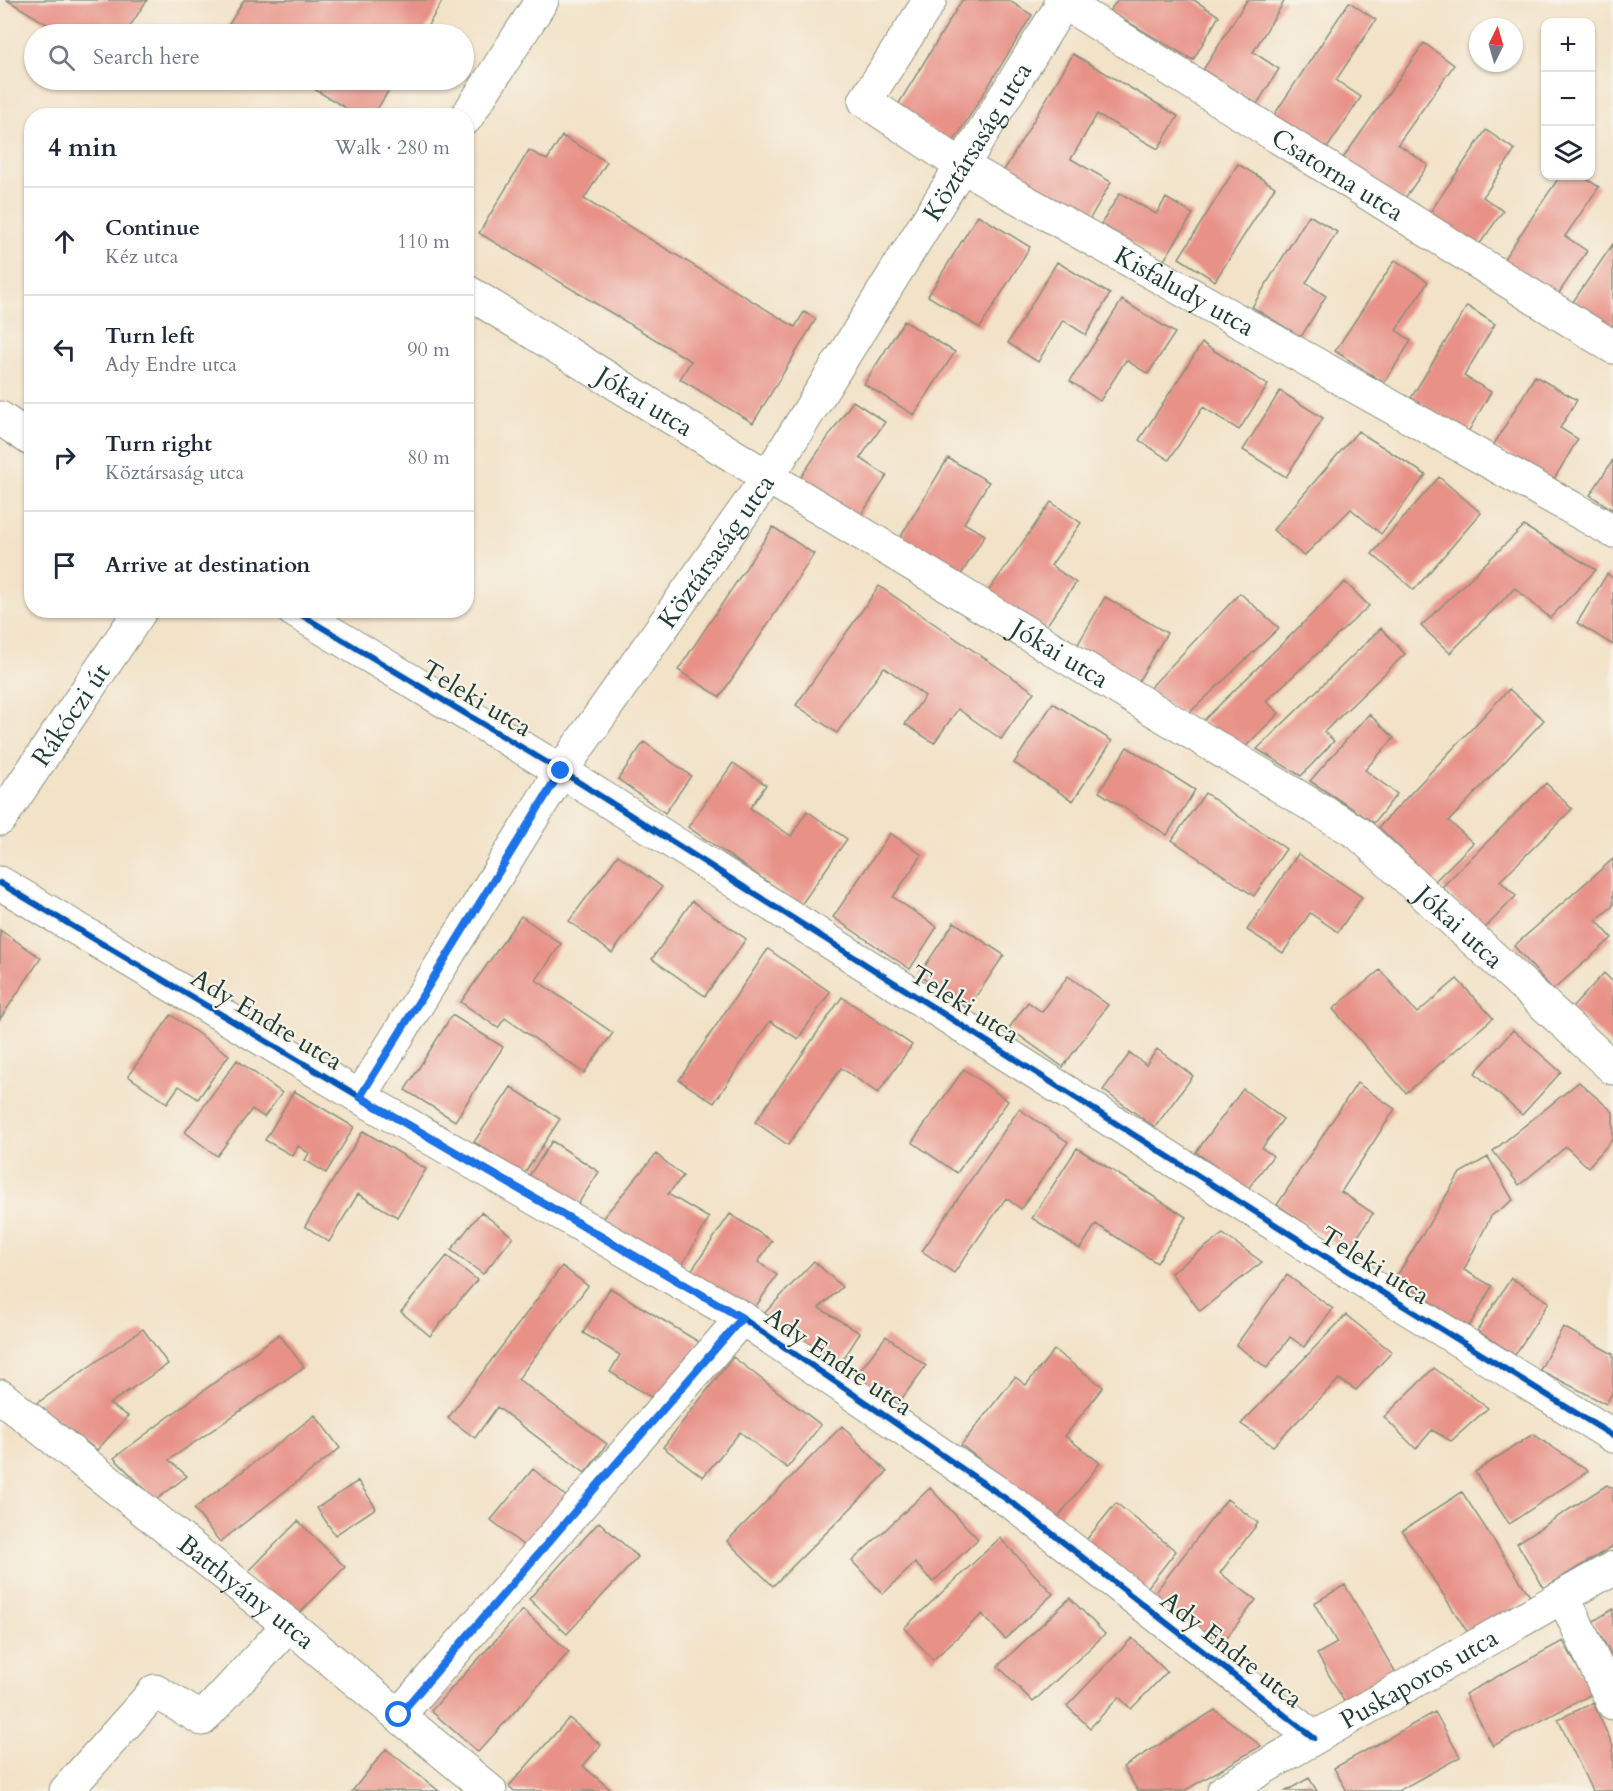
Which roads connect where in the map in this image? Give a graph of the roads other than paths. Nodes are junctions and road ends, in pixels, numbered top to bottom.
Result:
1 (542, 0) edge
2 (930, 0) edge
3 (1063, 1) edge
4 (472, 108) edge
5 (962, 166) junction
6 (474, 296) edge
7 (1613, 347) edge
8 (0, 418) edge
9 (24, 434) edge
10 (768, 477) junction
11 (1613, 531) edge
12 (136, 618) edge
13 (305, 618) edge
14 (561, 771) junction
15 (0, 819) edge
16 (0, 883) edge
17 (1613, 1068) edge
18 (360, 1097) junction
19 (742, 1318) junction
20 (0, 1396) edge
21 (1613, 1436) edge
22 (1613, 1568) edge
23 (1564, 1598) junction
24 (289, 1624) junction
25 (1613, 1703) edge
26 (399, 1715) junction
27 (1314, 1738) junction
28 (66, 1791) edge
29 (490, 1791) edge
30 (1224, 1791) edge

1 - 4 street
2 - 5 street, Kisfaludy utca
3 - 5 street, Köztársaság utca
3 - 7 street, Csatorna utca
5 - 10 street, Köztársaság utca
5 - 11 street, Kisfaludy utca
6 - 10 street, Jókai utca
8 - 9 street
10 - 14 street, Köztársaság utca
10 - 17 street, Jókai utca
12 - 15 street, Rákóczi út
13 - 14 street, Teleki utca
14 - 18 street, Köztársaság utca
14 - 21 street, Teleki utca
16 - 18 street, Ady Endre utca
18 - 19 street, Ady Endre utca
19 - 26 street
19 - 27 street, Ady Endre utca
20 - 24 street, Batthyány utca
22 - 23 street, Puskaporos utca
23 - 25 street
23 - 27 street, Puskaporos utca
24 - 26 street, Batthyány utca
24 - 28 street
26 - 29 street, Batthyány utca
27 - 30 street, Puskaporos utca

